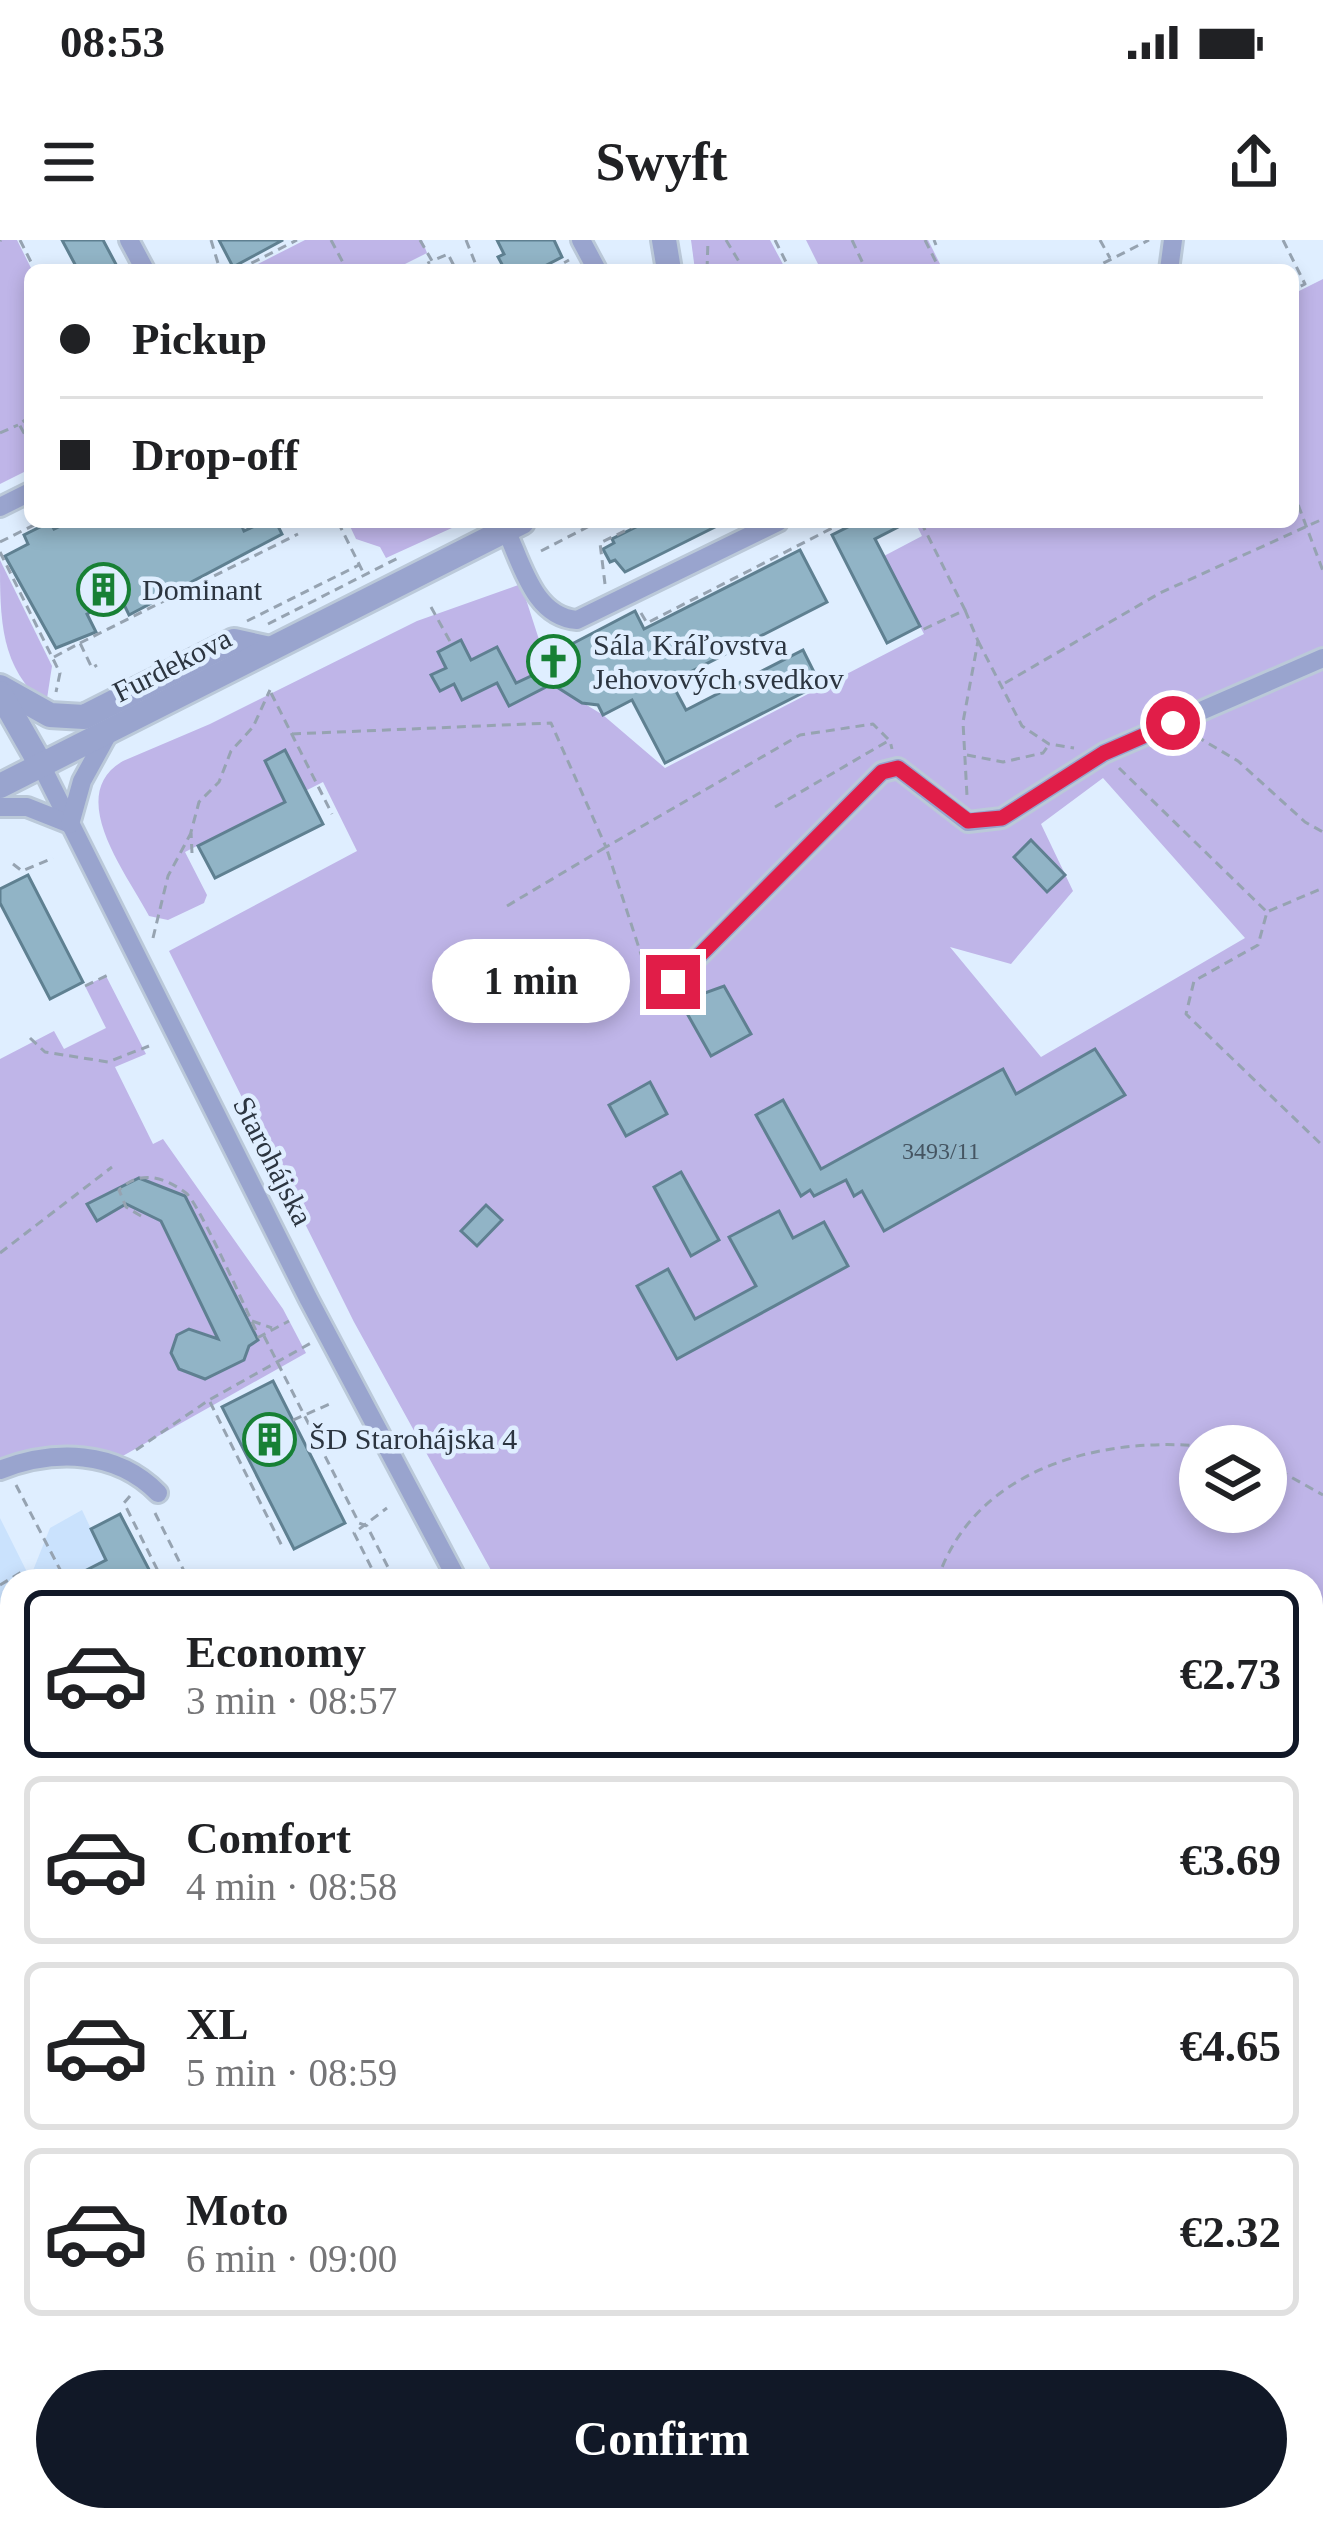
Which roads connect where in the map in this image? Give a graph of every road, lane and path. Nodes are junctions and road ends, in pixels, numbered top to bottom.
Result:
1 (296, 240) edge
2 (420, 240) edge
3 (1100, 240) edge
4 (1149, 240) edge
5 (1110, 260) junction
6 (431, 261) junction
7 (250, 264) edge
8 (425, 264) edge
9 (453, 264) edge
10 (1102, 264) edge
11 (24, 421) edge
12 (19, 424) junction
13 (0, 433) edge
14 (24, 433) edge
15 (1299, 508) edge
16 (1323, 519) edge
17 (1306, 527) junction
18 (28, 528) edge
19 (341, 528) edge
20 (510, 528) edge
21 (515, 528) edge
22 (585, 528) edge
23 (632, 528) edge
24 (766, 528) edge
25 (832, 528) edge
26 (924, 528) edge
27 (629, 530) joint
28 (298, 534) dead end
29 (0, 542) edge
30 (541, 551) dead end
31 (0, 552) edge
32 (1323, 571) edge
33 (330, 592) dead end
34 (606, 592) dead end
35 (375, 596) junction
36 (632, 596) junction
37 (431, 607) dead end
38 (965, 610) junction
39 (922, 630) dead end
40 (978, 640) junction
41 (234, 641) junction
42 (80, 644) junction
43 (452, 645) dead end
44 (270, 649) junction
45 (53, 658) junction
46 (1323, 658) edge
47 (98, 680) dead end
48 (1004, 683) junction
49 (0, 690) edge
50 (54, 700) dead end
51 (1173, 723) junction
52 (110, 730) junction
53 (292, 734) junction
54 (1049, 744) junction
55 (1104, 753) junction
56 (965, 755) junction
57 (41, 765) junction
58 (0, 786) edge
59 (0, 807) edge
60 (775, 807) dead end
61 (332, 814) dead end
62 (968, 821) junction
63 (70, 824) junction
64 (191, 832) junction
65 (1323, 832) edge
66 (606, 848) junction
67 (192, 853) dead end
68 (53, 858) dead end
69 (13, 865) dead end
70 (1323, 888) edge
71 (506, 906) dead end
72 (1268, 912) junction
73 (154, 938) dead end
74 (112, 973) dead end
75 (673, 982) dead end
76 (85, 986) dead end
77 (656, 1000) dead end
78 (30, 1038) dead end
79 (149, 1046) dead end
80 (1323, 1146) edge
81 (112, 1167) dead end
82 (141, 1216) dead end
83 (0, 1253) edge
84 (251, 1320) junction
85 (289, 1321) dead end
86 (275, 1329) junction
87 (264, 1335) junction
88 (304, 1349) dead end
89 (278, 1363) junction
90 (209, 1400) junction
91 (332, 1403) dead end
92 (304, 1415) junction
93 (293, 1420) dead end
94 (1179, 1446) edge
95 (112, 1462) junction
96 (3, 1468) edge
97 (139, 1473) junction
98 (1287, 1475) edge
99 (1323, 1495) edge
100 (155, 1501) joint
101 (387, 1508) dead end
102 (367, 1526) junction
103 (283, 1548) dead end
104 (59, 1569) edge
105 (157, 1569) edge
106 (184, 1569) edge
107 (372, 1569) edge
108 (388, 1569) edge
109 (452, 1569) edge
110 (942, 1569) edge

1 - 7 path
2 - 6 path
3 - 5 path
4 - 5 path
5 - 10 path
6 - 8 path
6 - 9 path
11 - 12 path
12 - 13 path
12 - 14 path
15 - 17 path
16 - 17 path
17 - 32 path
17 - 48 path
18 - 29 path
19 - 35 path
20 - 35 street, Furdekova
21 - 36 street
22 - 30 path
23 - 27 path
24 - 36 street
25 - 36 path
26 - 38 path
27 - 34 path
28 - 42 path
31 - 45 path
33 - 41 path
35 - 44 street, Furdekova
37 - 43 path
38 - 39 path
38 - 40 path
40 - 48 path
40 - 56 path
41 - 44 street
41 - 49 street
42 - 45 path
42 - 47 path
44 - 52 street, Furdekova
45 - 50 path
46 - 51 street
48 - 54 path
49 - 57 street
51 - 55 street
51 - 65 path
52 - 57 street, Furdekova
52 - 63 street
53 - 61 path
53 - 64 path
53 - 66 path
54 - 55 path
54 - 56 path
55 - 62 street
55 - 72 path
56 - 62 path
57 - 58 street, Furdekova
57 - 63 street, Starohájska
59 - 63 street
60 - 66 path
62 - 75 street
63 - 109 street, Starohájska
64 - 67 path
64 - 73 path
66 - 71 path
66 - 77 path
68 - 69 path
70 - 72 path
72 - 80 path
74 - 76 path
78 - 79 path
81 - 83 path
82 - 84 path
84 - 86 path
84 - 87 path
85 - 86 path
86 - 87 path
87 - 89 path
88 - 89 path
89 - 90 path
89 - 92 path
90 - 95 path
90 - 103 path
91 - 92 path
92 - 93 path
92 - 102 path
94 - 110 path
95 - 96 street
95 - 97 street
96 - 104 path
97 - 100 street
97 - 105 path
98 - 99 path
100 - 106 path
101 - 102 path
102 - 107 path
102 - 108 path

